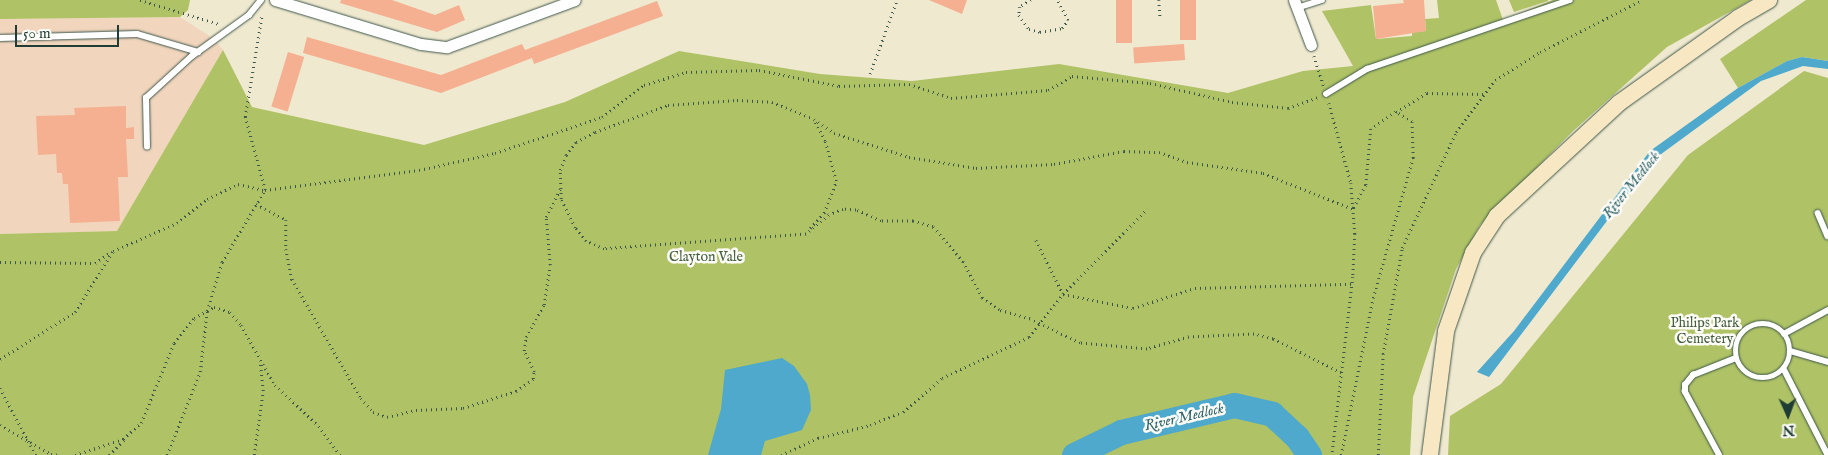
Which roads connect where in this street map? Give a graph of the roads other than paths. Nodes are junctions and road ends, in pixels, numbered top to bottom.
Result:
1 (261, 0) edge
2 (275, 0) edge
3 (575, 0) edge
4 (1322, 0) edge
5 (1570, 0) edge
6 (1769, 0) edge
7 (1295, 4) edge
8 (0, 38) edge
9 (1311, 45) road end
10 (198, 52) junction
11 (1326, 94) road end
12 (147, 147) dead end
13 (1818, 213) dead end
14 (1828, 236) edge
15 (1828, 310) edge
16 (1784, 334) junction
17 (1790, 351) junction
18 (1736, 358) junction
19 (1828, 362) edge
20 (1784, 369) junction
21 (1430, 455) edge
22 (1719, 455) edge
23 (1828, 455) edge

1 - 10 lane
2 - 3 street
4 - 7 lane
5 - 11 lane
6 - 21 street
7 - 9 street
8 - 10 lane
10 - 12 lane
13 - 14 lane
15 - 16 lane
16 - 17 lane
16 - 18 lane
17 - 19 lane
17 - 20 lane
18 - 20 lane
18 - 22 lane
20 - 23 lane

